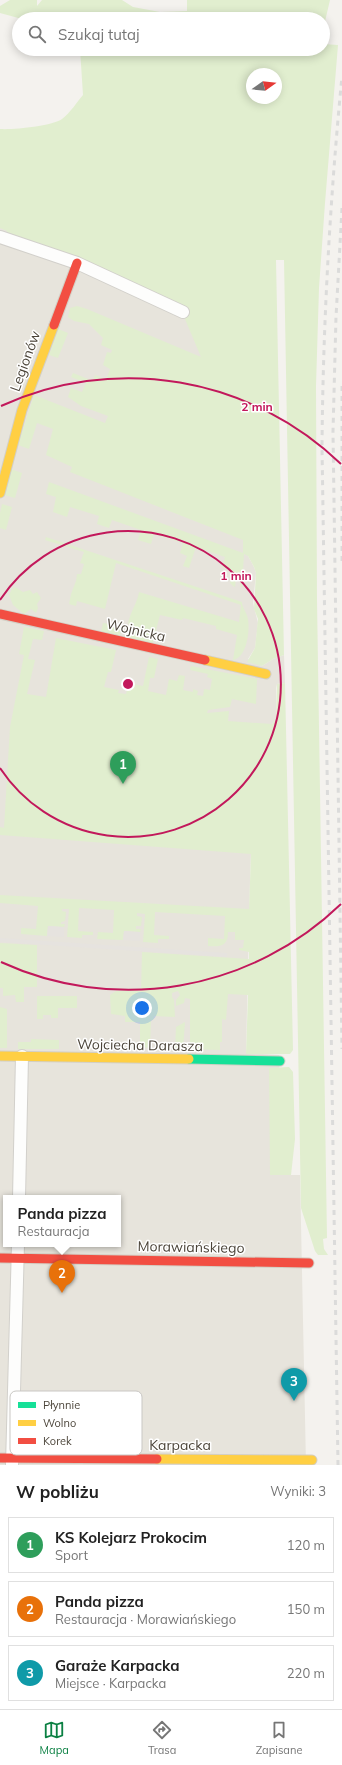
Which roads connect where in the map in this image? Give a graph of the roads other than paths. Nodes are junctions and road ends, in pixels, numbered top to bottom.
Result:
1 (0, 237) edge
2 (77, 263) junction
3 (182, 312) dead end
4 (0, 493) edge
5 (0, 614) edge
6 (266, 674) dead end
7 (0, 1056) edge
8 (22, 1056) junction
9 (280, 1061) dead end
10 (19, 1195) edge
11 (18, 1247) edge
12 (0, 1258) edge
13 (18, 1258) junction
14 (309, 1264) dead end
15 (11, 1391) edge
16 (10, 1420) edge
17 (8, 1460) edge
18 (312, 1460) dead end

1 - 2 street
2 - 3 street
2 - 4 street, Legionów
5 - 6 street, Wojnicka
7 - 8 street, Wojciecha Darasza
8 - 9 street, Wojciecha Darasza
8 - 10 street
11 - 13 street
12 - 13 street, Morawiańskiego
13 - 14 street, Morawiańskiego
13 - 15 street
16 - 17 street
17 - 18 street, Karpacka

